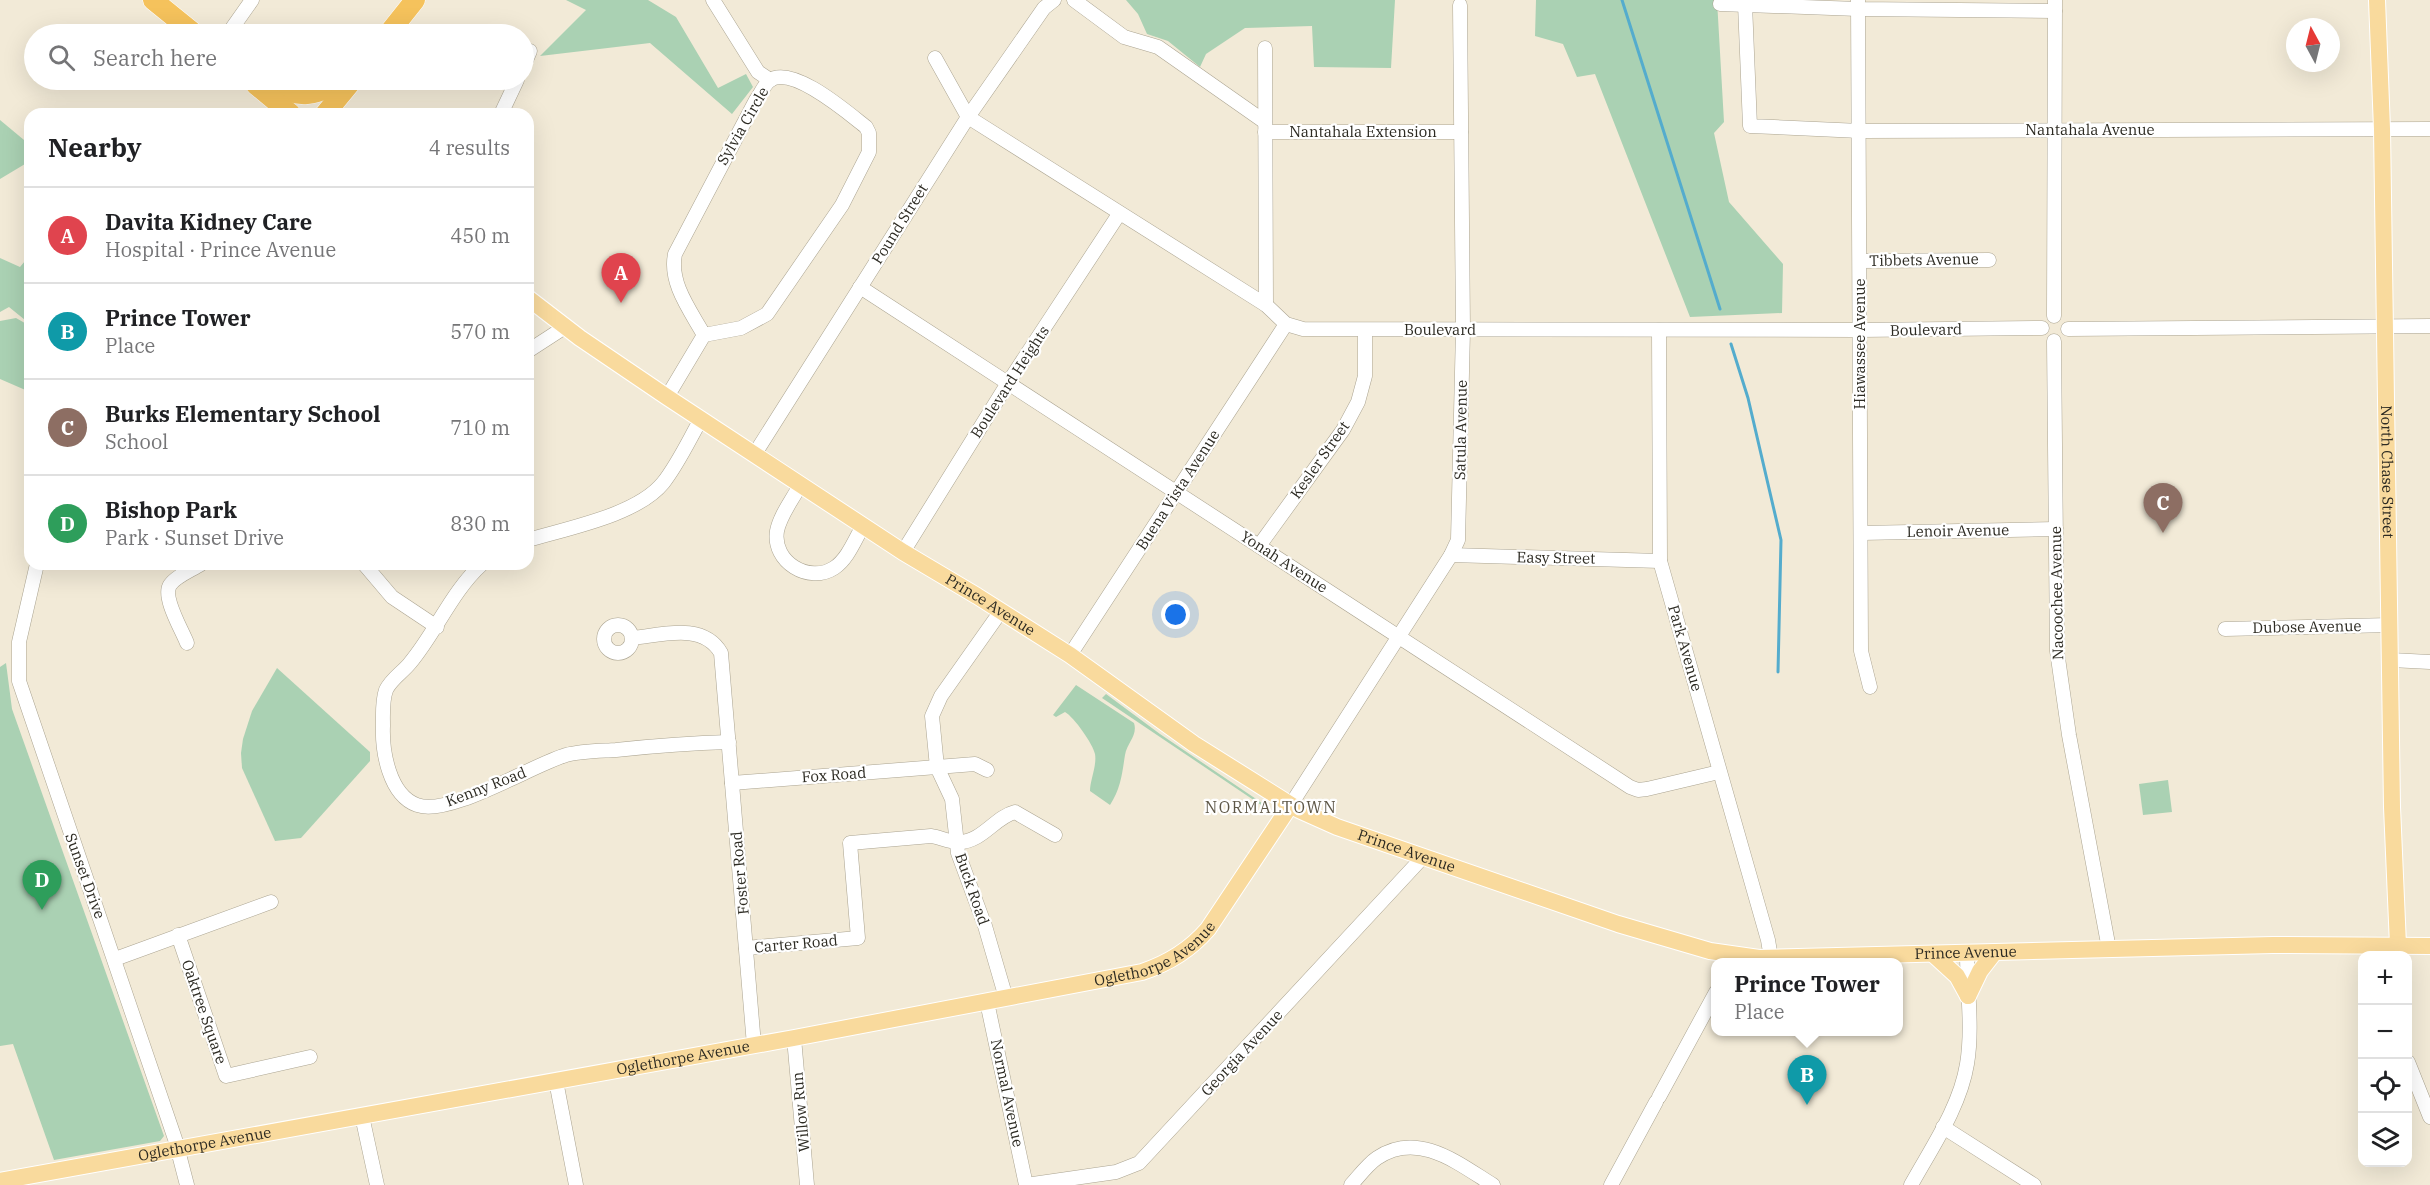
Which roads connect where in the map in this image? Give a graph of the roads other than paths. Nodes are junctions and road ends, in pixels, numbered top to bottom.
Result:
1 (153, 0) edge
2 (252, 0) edge
3 (415, 0) edge
4 (713, 0) edge
5 (1054, 0) edge
6 (1074, 0) edge
7 (2377, 0) edge
8 (1720, 4) dead end
9 (1745, 4) junction
10 (1858, 4) edge
11 (1460, 5) dead end
12 (2055, 5) edge
13 (183, 24) edge
14 (235, 24) edge
15 (396, 24) edge
16 (1265, 48) dead end
17 (935, 58) dead end
18 (770, 80) junction
19 (263, 90) edge
20 (284, 90) edge
21 (326, 90) edge
22 (345, 90) edge
23 (512, 90) edge
24 (284, 108) edge
25 (330, 108) edge
26 (504, 108) edge
27 (968, 117) junction
28 (1265, 127) junction
29 (2382, 129) junction
30 (2430, 129) edge
31 (1860, 130) junction
32 (2055, 130) junction
33 (1461, 132) junction
34 (1119, 214) junction
35 (1989, 260) dead end
36 (1860, 261) junction
37 (860, 287) junction
38 (534, 303) edge
39 (1266, 305) junction
40 (2054, 316) junction
41 (1286, 324) junction
42 (2384, 326) junction
43 (2430, 326) edge
44 (564, 327) junction
45 (2042, 328) junction
46 (2068, 328) junction
47 (1365, 330) junction
48 (1463, 330) junction
49 (1659, 330) junction
50 (1860, 330) junction
51 (704, 335) junction
52 (2054, 341) junction
53 (534, 347) edge
54 (1008, 383) junction
55 (667, 397) junction
56 (701, 419) junction
57 (754, 455) junction
58 (800, 485) junction
59 (1177, 492) junction
60 (863, 526) junction
61 (2056, 529) junction
62 (1861, 533) junction
63 (534, 538) edge
64 (1259, 546) junction
65 (903, 552) junction
66 (1451, 555) junction
67 (1660, 561) junction
68 (36, 570) edge
69 (191, 570) edge
70 (369, 570) edge
71 (476, 570) edge
72 (1001, 611) junction
73 (2390, 625) junction
74 (437, 627) junction
75 (2225, 629) dead end
76 (1397, 636) junction
77 (633, 638) dead end
78 (187, 643) dead end
79 (1070, 655) junction
80 (2391, 660) junction
81 (2430, 662) edge
82 (1870, 687) dead end
83 (729, 742) junction
84 (937, 767) junction
85 (987, 770) dead end
86 (1719, 772) junction
87 (732, 783) junction
88 (1290, 806) junction
89 (1055, 835) dead end
90 (957, 843) junction
91 (1423, 857) junction
92 (271, 902) dead end
93 (178, 935) junction
94 (2430, 946) edge
95 (746, 948) junction
96 (2109, 949) junction
97 (2398, 950) edge
98 (1994, 953) junction
99 (1933, 954) junction
100 (1967, 954) junction
101 (1729, 958) edge
102 (1771, 958) joint
103 (115, 959) junction
104 (1968, 996) junction
105 (1006, 998) junction
106 (1711, 1001) edge
107 (987, 1002) junction
108 (794, 1038) junction
109 (754, 1045) junction
110 (310, 1057) dead end
111 (2412, 1072) edge
112 (556, 1081) junction
113 (362, 1116) junction
114 (2430, 1117) edge
115 (1943, 1127) junction
116 (178, 1149) junction
117 (0, 1181) edge
118 (1353, 1184) edge
119 (187, 1185) edge
120 (377, 1185) edge
121 (576, 1185) edge
122 (807, 1185) edge
123 (1026, 1185) edge
124 (1493, 1185) edge
125 (1611, 1185) edge
126 (1911, 1185) edge
127 (2034, 1185) edge

1 - 13 highway
2 - 14 street
3 - 15 highway
4 - 18 street
5 - 27 street, Pound Street
6 - 28 street
7 - 29 main road, North Chase Street
8 - 9 street
9 - 10 street
9 - 31 street, Nantahala Avenue
10 - 12 street
10 - 31 street, Hiawassee Avenue
11 - 33 street, Satula Avenue
12 - 32 street
16 - 28 street
17 - 27 street
18 - 51 street, Sylvia Circle
18 - 51 street, Sylvia Circle
19 - 24 highway
20 - 21 highway
22 - 25 highway
23 - 26 street
27 - 34 street
27 - 37 street, Pound Street
28 - 33 street, Nantahala Extension
28 - 39 street
29 - 30 street, Nantahala Avenue
29 - 32 street, Nantahala Avenue
29 - 42 main road, North Chase Street
31 - 32 street, Nantahala Avenue
31 - 36 street, Hiawassee Avenue
32 - 40 street
33 - 48 street, Satula Avenue
34 - 39 street
34 - 54 street, Boulevard Heights
35 - 36 street, Tibbets Avenue
36 - 50 street, Hiawassee Avenue
37 - 54 street, Yonah Avenue
37 - 57 street, Pound Street
38 - 44 main road, Prince Avenue
39 - 41 street
40 - 45 street
40 - 46 street
41 - 47 street, Boulevard
41 - 59 street, Buena Vista Avenue
42 - 43 street
42 - 46 street
42 - 73 main road, North Chase Street
44 - 53 street
44 - 55 main road, Prince Avenue
45 - 50 street, Boulevard
45 - 52 street
46 - 52 street
47 - 48 street, Boulevard
47 - 64 street, Kesler Street
48 - 49 street, Boulevard
48 - 66 street, Satula Avenue
49 - 50 street, Boulevard
49 - 67 street, Park Avenue
50 - 62 street, Hiawassee Avenue
51 - 55 street
52 - 61 street, Nacoochee Avenue
54 - 59 street, Yonah Avenue
54 - 65 street, Boulevard Heights
55 - 56 main road, Prince Avenue
56 - 57 main road, Prince Avenue
56 - 63 street
57 - 58 main road, Prince Avenue
58 - 60 main road, Prince Avenue
58 - 60 street
59 - 64 street, Yonah Avenue
59 - 79 street, Buena Vista Avenue
60 - 65 main road, Prince Avenue
61 - 62 street, Lenoir Avenue
61 - 96 street, Nacoochee Avenue
62 - 82 street, Hiawassee Avenue
64 - 76 street, Yonah Avenue
65 - 72 main road, Prince Avenue
66 - 67 street, Easy Street
66 - 76 street, Satula Avenue
67 - 86 street, Park Avenue
68 - 103 street, Sunset Drive
69 - 78 street
70 - 74 street
71 - 74 street, Kenny Road
72 - 79 main road, Prince Avenue
72 - 84 street, Buck Road
73 - 75 street, Dubose Avenue
73 - 80 main road, North Chase Street
74 - 83 street, Kenny Road
76 - 86 street, Yonah Avenue
76 - 88 street, Satula Avenue
77 - 83 street, Foster Road
79 - 88 main road, Prince Avenue
80 - 81 street
80 - 97 main road, North Chase Street
83 - 87 street, Foster Road
84 - 85 street, Fox Road
84 - 87 street, Fox Road
84 - 90 street, Buck Road
86 - 102 street, Park Avenue
87 - 95 street, Foster Road
88 - 91 main road, Prince Avenue
88 - 105 main road, Oglethorpe Avenue
89 - 90 street
90 - 95 street, Carter Road
90 - 105 street, Buck Road
91 - 101 main road, Prince Avenue
91 - 123 street, Georgia Avenue
92 - 93 street
93 - 103 street
93 - 110 street, Oaktree Square
94 - 97 main road, Prince Avenue
95 - 109 street, Foster Road
96 - 97 main road, Prince Avenue
96 - 98 main road, Prince Avenue
98 - 100 main road, Prince Avenue
98 - 104 main road
99 - 100 main road, Prince Avenue
99 - 102 main road, Prince Avenue
99 - 104 main road
100 - 104 street
103 - 116 street, Sunset Drive
104 - 115 street
105 - 107 main road, Oglethorpe Avenue
106 - 125 street
107 - 108 main road, Oglethorpe Avenue
107 - 123 street, Normal Avenue
108 - 109 main road, Oglethorpe Avenue
108 - 122 street, Willow Run
109 - 112 main road, Oglethorpe Avenue
111 - 114 street
112 - 113 main road, Oglethorpe Avenue
112 - 121 street
113 - 116 main road, Oglethorpe Avenue
113 - 120 street
115 - 126 street
115 - 127 street
116 - 117 main road, Oglethorpe Avenue
116 - 119 street, Sunset Drive
118 - 124 street

